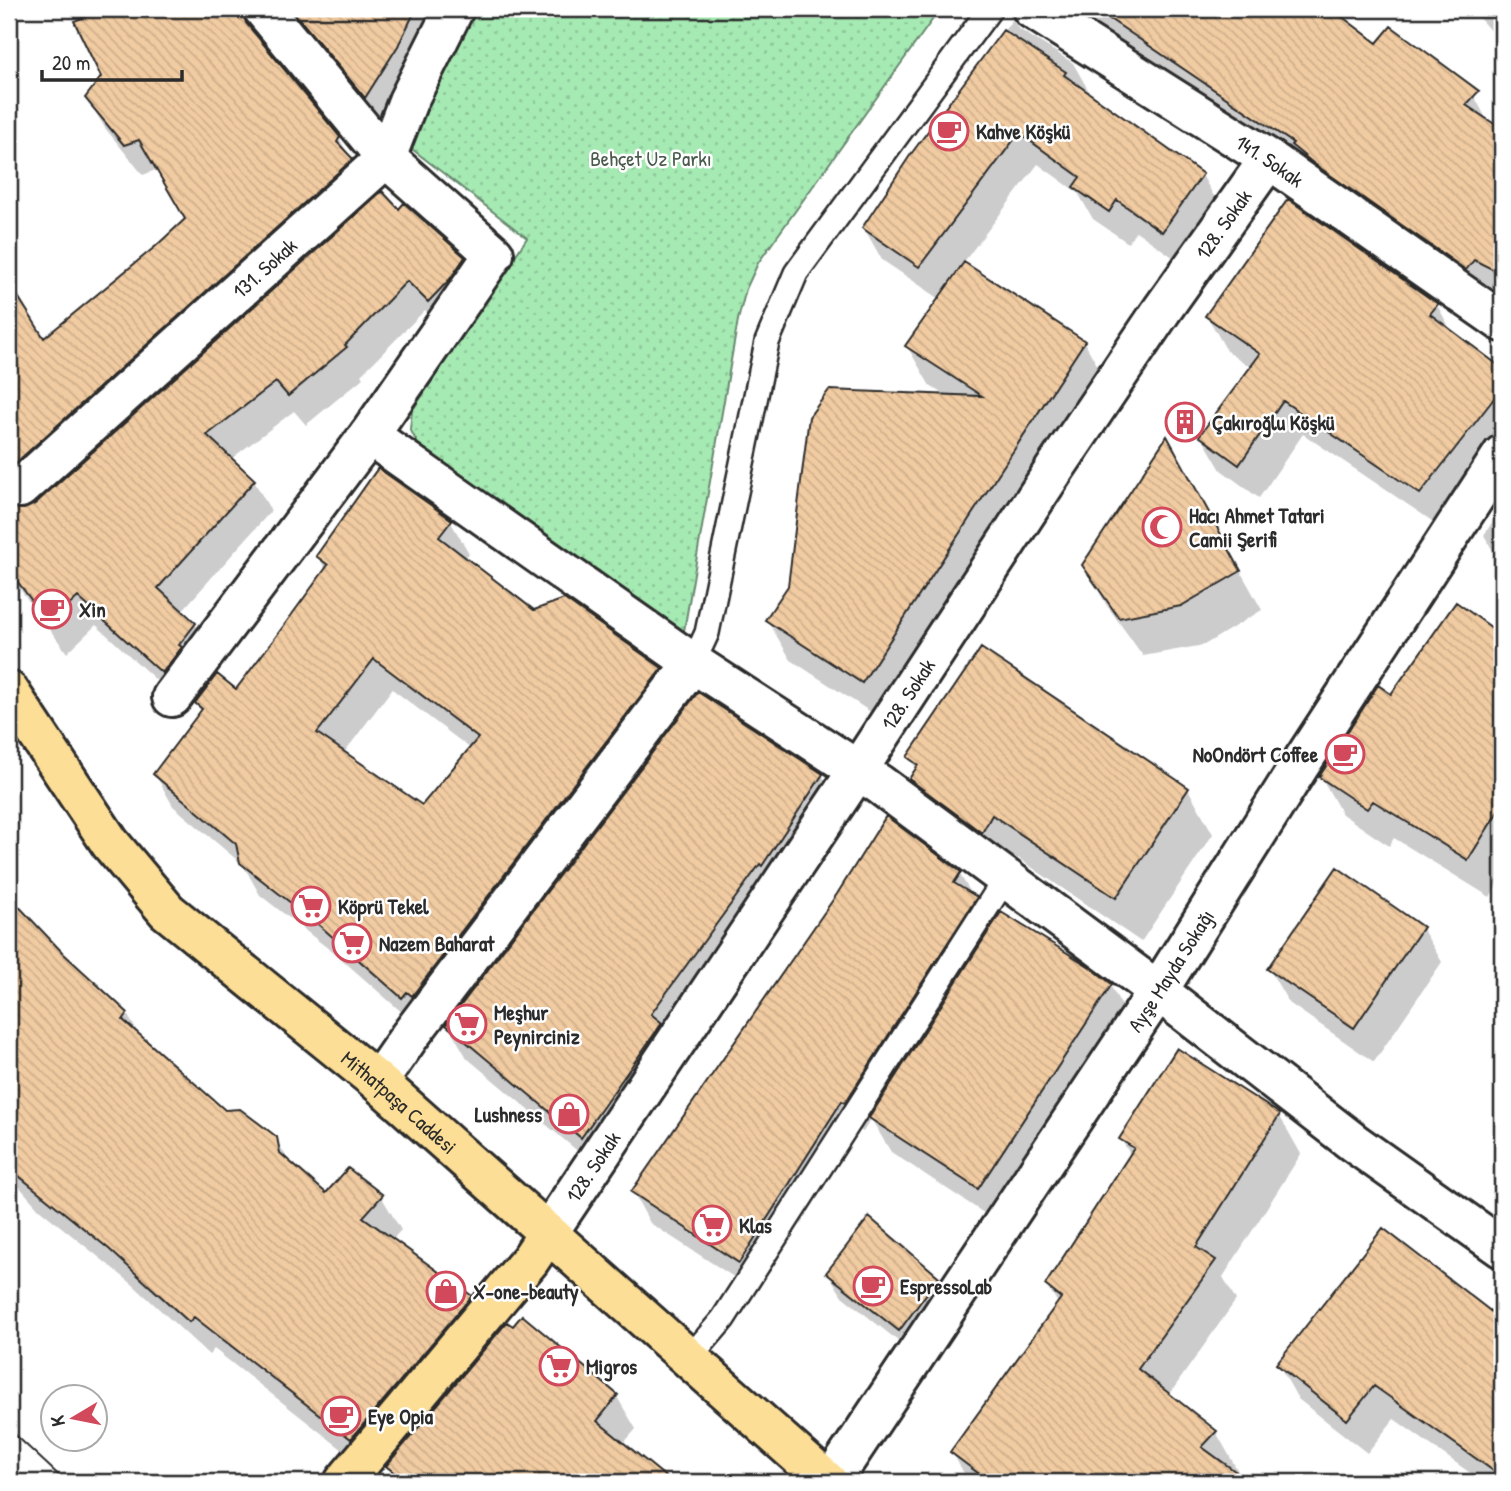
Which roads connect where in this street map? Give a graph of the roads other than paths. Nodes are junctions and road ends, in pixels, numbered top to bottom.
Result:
1 (263, 9) edge
2 (454, 9) edge
3 (990, 9) edge
4 (1032, 9) edge
5 (386, 158) junction
6 (1269, 159) junction
7 (1502, 322) edge
8 (369, 435) junction
9 (1502, 455) edge
10 (20, 488) dead end
11 (693, 663) junction
12 (9, 691) edge
13 (172, 697) dead end
14 (858, 770) junction
15 (1005, 879) junction
16 (1158, 991) junction
17 (378, 1083) junction
18 (548, 1233) junction
19 (1502, 1248) edge
20 (688, 1360) junction
21 (344, 1482) edge
22 (830, 1482) edge

1 - 5 street
2 - 5 street, 131. Sokak
3 - 11 lane
4 - 6 street, 141. Sokak
5 - 8 street
5 - 10 street, 131. Sokak
6 - 7 street, 141. Sokak
6 - 14 street, 128. Sokak
8 - 11 street
8 - 13 street
9 - 16 street, Ayşe Mayda Sokağı
11 - 14 street
11 - 17 street
12 - 17 main road, Mithatpaşa Caddesi
14 - 15 street
14 - 18 street, 128. Sokak
15 - 16 street
15 - 20 lane
16 - 19 street
16 - 22 street, Ayşe Mayda Sokağı
17 - 18 main road, Mithatpaşa Caddesi
18 - 20 main road, Mithatpaşa Caddesi
18 - 21 main road
20 - 22 main road, Mithatpaşa Caddesi

